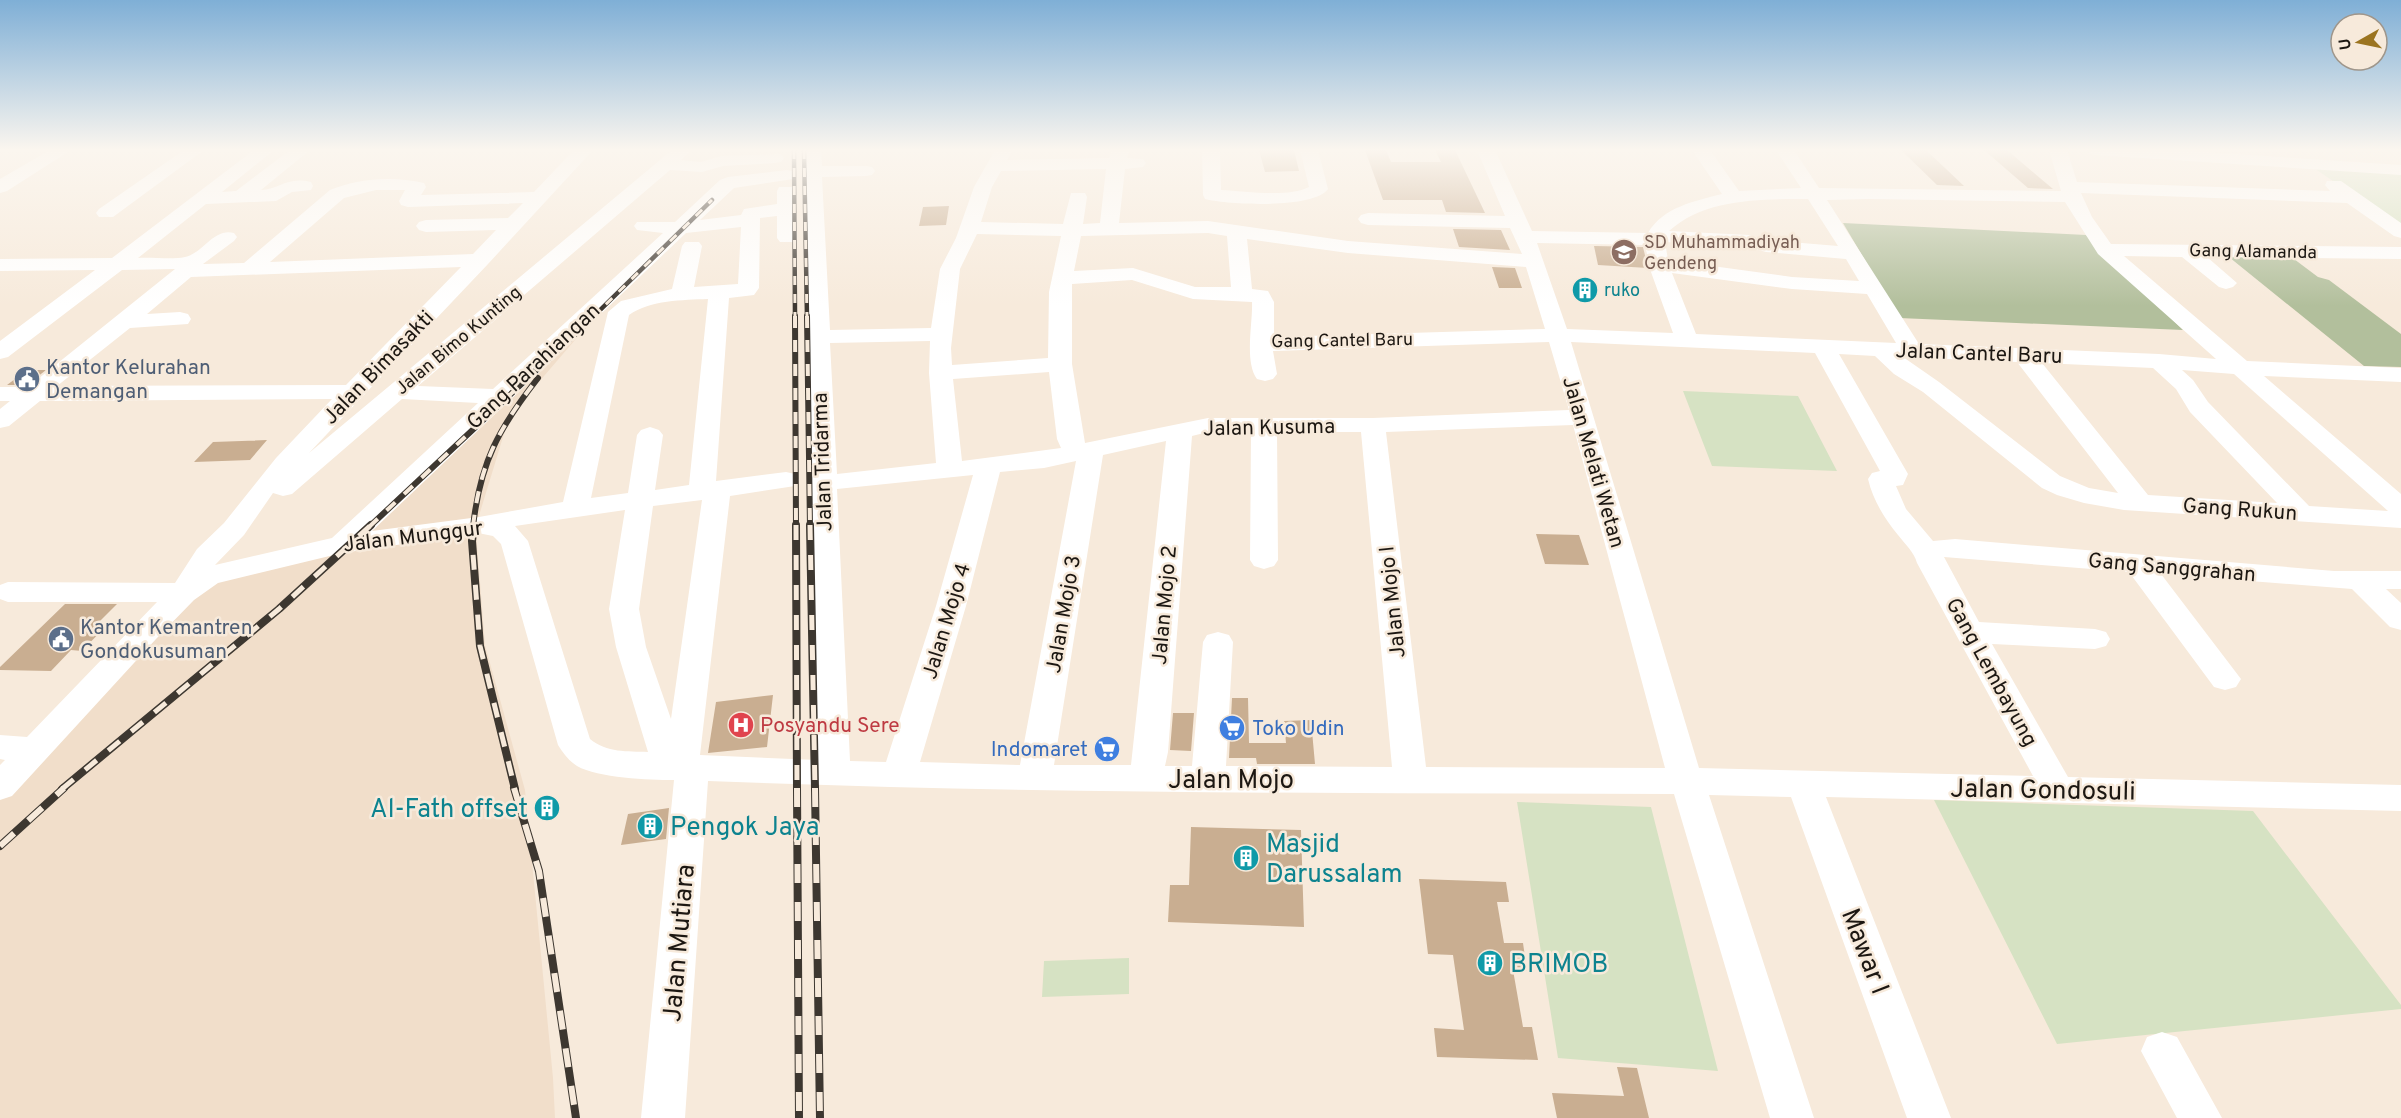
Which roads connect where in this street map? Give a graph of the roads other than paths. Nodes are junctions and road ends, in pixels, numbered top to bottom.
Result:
1 (121, 202) edge
2 (196, 202) edge
3 (327, 202) edge
4 (535, 202) edge
5 (619, 202) edge
6 (713, 202) edge
7 (787, 202) edge
8 (802, 202) edge
9 (978, 202) edge
10 (1077, 202) edge
11 (1113, 202) edge
12 (1204, 202) edge
13 (1510, 202) edge
14 (1713, 202) edge
15 (1820, 202) edge
16 (2076, 202) edge
17 (2356, 202) edge
18 (785, 209) junction
19 (106, 213) dead end
20 (1368, 219) dead end
21 (749, 220) junction
22 (593, 224) junction
23 (644, 226) dead end
24 (623, 227) dead end
25 (1208, 227) junction
26 (969, 228) junction
27 (1109, 229) junction
28 (1522, 229) junction
29 (1072, 230) junction
30 (506, 232) junction
31 (1237, 232) junction
32 (2401, 232) edge
33 (422, 235) dead end
34 (227, 237) dead end
35 (686, 237) junction
36 (1655, 237) junction
37 (787, 238) dead end
38 (2105, 250) junction
39 (2186, 250) junction
40 (1853, 253) junction
41 (2401, 253) edge
42 (482, 260) junction
43 (1535, 261) junction
44 (117, 264) junction
45 (9, 265) edge
46 (1660, 266) junction
47 (186, 268) junction
48 (249, 269) junction
49 (0, 277) edge
50 (1064, 278) junction
51 (2226, 283) dead end
52 (1874, 288) junction
53 (719, 293) junction
54 (682, 294) junction
55 (1242, 294) junction
56 (180, 319) dead end
57 (126, 321) junction
58 (942, 334) junction
59 (1558, 335) junction
60 (818, 337) junction
61 (1687, 340) junction
62 (1263, 344) junction
63 (1822, 346) junction
64 (1881, 349) junction
65 (1912, 351) junction
66 (0, 352) edge
67 (2024, 355) junction
68 (2159, 361) junction
69 (1060, 364) junction
70 (2241, 368) junction
71 (941, 374) junction
72 (1265, 374) dead end
73 (2401, 375) edge
74 (354, 392) junction
75 (396, 392) junction
76 (35, 393) junction
77 (0, 394) edge
78 (500, 397) junction
79 (1582, 417) junction
80 (0, 421) edge
81 (1264, 425) junction
82 (1373, 425) junction
83 (1180, 431) junction
84 (650, 435) dead end
85 (1084, 451) junction
86 (988, 466) junction
87 (950, 469) junction
88 (786, 480) dead end
89 (822, 483) junction
90 (710, 491) junction
91 (639, 501) junction
92 (2139, 502) junction
93 (2401, 508) edge
94 (575, 509) junction
95 (2301, 513) junction
96 (2401, 520) edge
97 (478, 525) junction
98 (234, 529) junction
99 (342, 544) junction
100 (1929, 554) junction
101 (1264, 560) dead end
102 (2138, 564) junction
103 (2359, 580) junction
104 (2401, 580) edge
105 (8, 592) dead end
106 (184, 593) junction
107 (2401, 620) edge
108 (1969, 632) junction
109 (2095, 639) dead end
110 (1218, 642) dead end
111 (2225, 679) dead end
112 (0, 747) edge
113 (36, 750) junction
114 (681, 768) junction
115 (776, 771) joint
116 (834, 774) junction
117 (899, 775) junction
118 (1035, 778) junction
119 (1145, 778) junction
120 (1208, 779) junction
121 (1410, 779) junction
122 (1686, 781) junction
123 (1803, 783) junction
124 (0, 787) edge
125 (2058, 790) junction
126 (2401, 798) edge
127 (2162, 1051) dead end
128 (663, 1118) edge
129 (1792, 1118) edge
130 (1929, 1118) edge
131 (2200, 1118) edge

1 - 19 street
2 - 44 street
3 - 48 street
4 - 30 street, Jalan Bimasakti
5 - 22 street, Jalan Bimo Kunting
6 - 35 street, Gang Parahiangan
7 - 18 street
8 - 60 street, Jalan Tridarma
9 - 26 street
10 - 29 street
11 - 27 street
12 - 25 street
13 - 28 street, Jalan Melati Wetan
14 - 36 street
15 - 40 street
16 - 38 street
17 - 32 street
18 - 21 street
18 - 37 street
20 - 28 street
21 - 35 street
21 - 53 street
22 - 24 street
22 - 75 street, Jalan Bimo Kunting
23 - 35 street
25 - 27 street
25 - 31 street
26 - 29 street
26 - 58 street
27 - 29 street
28 - 36 street
28 - 43 street, Jalan Melati Wetan
29 - 50 street
30 - 33 street
30 - 42 street, Jalan Bimasakti
31 - 43 street
31 - 55 street
34 - 47 street
35 - 54 street
35 - 78 street, Gang Parahiangan
36 - 40 street
36 - 46 street
38 - 39 street, Gang Alamanda
38 - 70 street
39 - 41 street, Gang Alamanda
39 - 51 street
40 - 52 street
42 - 48 street
42 - 74 street, Jalan Bimasakti
43 - 59 street, Jalan Melati Wetan
44 - 45 street
44 - 47 street
44 - 66 street
45 - 49 street
46 - 52 street
46 - 61 street
47 - 48 street
47 - 57 street
50 - 55 street
50 - 69 street
52 - 65 street
53 - 54 street
53 - 90 street, Jalan Mutiara
54 - 94 street
55 - 62 street, Gang Cantel Baru
56 - 57 street
57 - 76 street
58 - 60 street
58 - 71 street
59 - 61 street, Jalan Cantel Baru
59 - 62 street, Gang Cantel Baru
59 - 79 street, Jalan Melati Wetan
60 - 89 street, Jalan Tridarma
61 - 63 street, Jalan Cantel Baru
62 - 72 street
63 - 64 street, Jalan Cantel Baru
63 - 100 street, Gang Lembayung
64 - 65 street, Jalan Cantel Baru
64 - 92 street, Gang Rukun
65 - 67 street, Jalan Cantel Baru
67 - 68 street, Jalan Cantel Baru
67 - 92 street
68 - 70 street, Jalan Cantel Baru
68 - 95 street
69 - 71 street
69 - 85 street
70 - 73 street, Jalan Cantel Baru
70 - 93 street
71 - 87 street
74 - 76 street
74 - 98 street, Jalan Bimasakti
75 - 78 street
75 - 98 street, Jalan Bimo Kunting
76 - 77 street
76 - 80 street
78 - 99 street, Gang Parahiangan
79 - 82 street, Jalan Kusuma
79 - 122 street, Jalan Melati Wetan
81 - 82 street, Jalan Kusuma
81 - 83 street, Jalan Kusuma
81 - 101 street
82 - 121 street, Jalan Mojo I
83 - 85 street, Jalan Kusuma
83 - 119 street, Jalan Mojo 2
84 - 91 street
85 - 86 street, Jalan Kusuma
85 - 118 street, Jalan Mojo 3
86 - 87 street, Jalan Kusuma
86 - 117 street, Jalan Mojo 4
87 - 89 street, Jalan Kusuma
88 - 90 street
89 - 116 street, Jalan Tridarma
90 - 91 street
90 - 114 street, Jalan Mutiara
91 - 94 street
91 - 114 street
92 - 95 street, Gang Rukun
94 - 97 street
95 - 96 street, Gang Rukun
97 - 99 street, Jalan Munggur
97 - 114 street, Jalan Munggur
98 - 106 street, Jalan Bimasakti
99 - 106 street, Jalan Munggur
100 - 102 street, Gang Sanggrahan
100 - 108 street, Gang Lembayung
102 - 103 street, Gang Sanggrahan
102 - 111 street
103 - 104 street, Gang Sanggrahan
103 - 107 street
105 - 106 street
106 - 113 street, Jalan Munggur
108 - 109 street
108 - 125 street, Gang Lembayung
110 - 120 street
112 - 113 street
113 - 124 street, Jalan Munggur
114 - 115 street, Jalan Munggur
114 - 128 street, Jalan Mutiara
115 - 116 street, Jalan Mojo
116 - 117 street, Jalan Mojo
117 - 118 street, Jalan Mojo
118 - 119 street, Jalan Mojo
119 - 120 street, Jalan Mojo
120 - 121 street, Jalan Mojo
121 - 122 street, Jalan Mojo
122 - 123 street, Jalan Gondosuli
122 - 129 street, Jalan Melati Wetan
123 - 125 street, Jalan Gondosuli
123 - 130 street, Mawar I
125 - 126 street, Jalan Gondosuli
127 - 131 street

